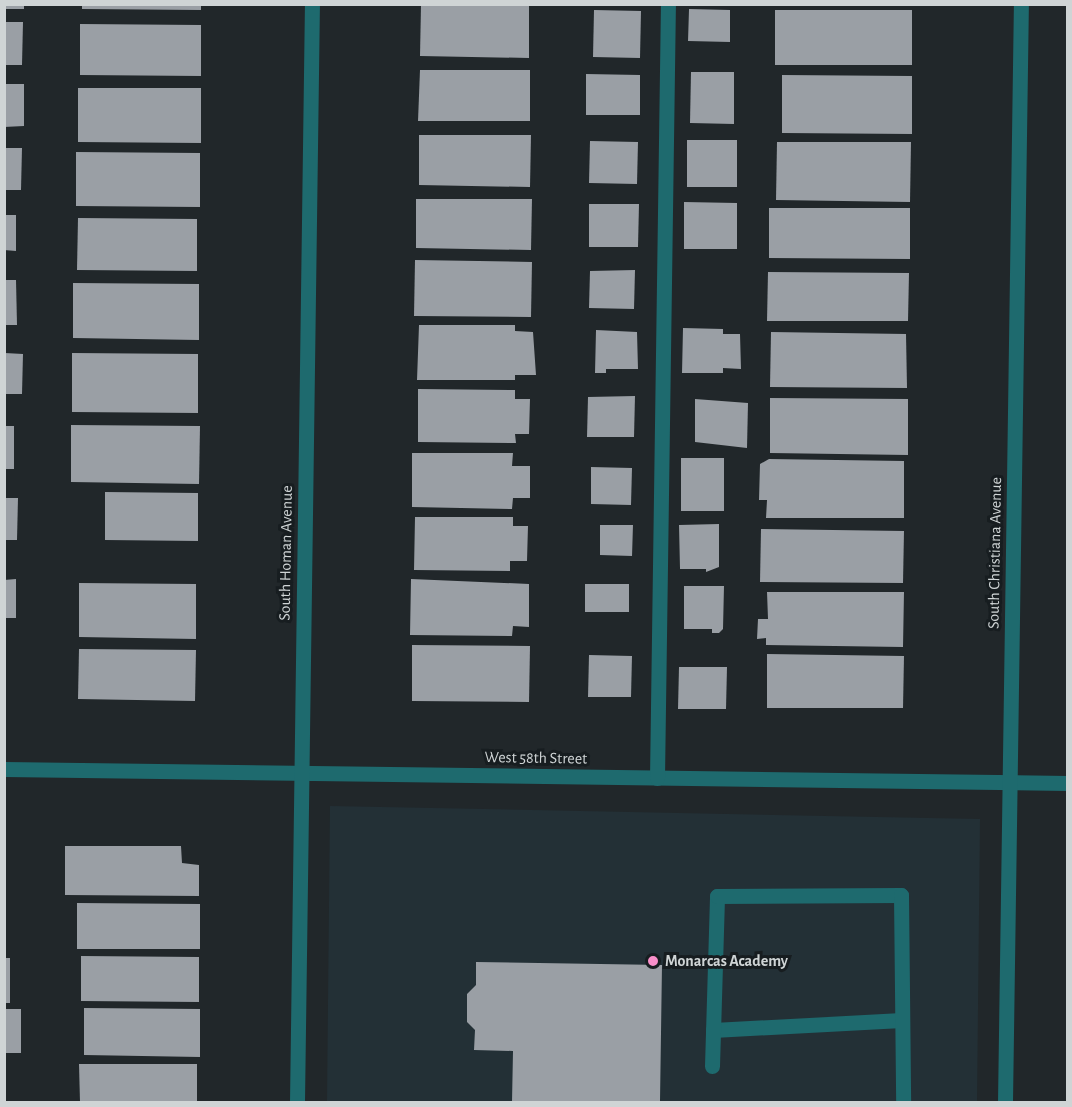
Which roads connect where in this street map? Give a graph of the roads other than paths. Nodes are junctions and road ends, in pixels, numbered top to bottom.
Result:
1 (312, 4) edge
2 (669, 4) edge
3 (1021, 4) edge
4 (4, 769) edge
5 (301, 773) junction
6 (657, 778) junction
7 (1010, 782) junction
8 (1068, 783) edge
9 (902, 1020) junction
10 (713, 1030) junction
11 (712, 1066) dead end
12 (297, 1102) edge
13 (903, 1102) edge
14 (1005, 1102) edge

1 - 5 street, South Homan Avenue
2 - 6 street
3 - 7 street, South Christiana Avenue
4 - 5 street, West 58th Street
5 - 6 street, West 58th Street
5 - 12 street, South Homan Avenue
6 - 7 street, West 58th Street
7 - 8 street, West 58th Street
7 - 14 street, South Christiana Avenue
9 - 10 street
9 - 10 street
9 - 13 street
10 - 11 street

